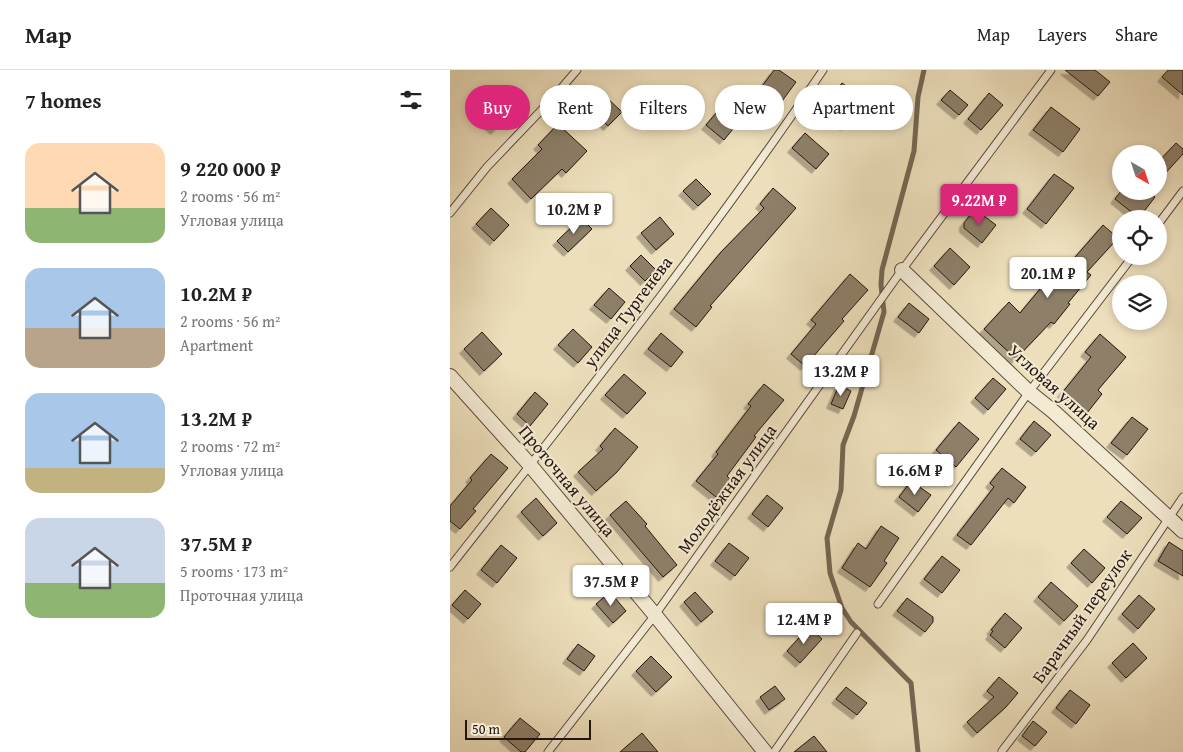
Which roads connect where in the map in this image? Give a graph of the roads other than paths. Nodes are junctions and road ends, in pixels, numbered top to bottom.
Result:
1 (577, 70) edge
2 (823, 70) edge
3 (1051, 70) edge
4 (1183, 192) edge
5 (450, 213) edge
6 (1167, 213) edge
7 (1126, 265) edge
8 (902, 270) junction
9 (450, 376) edge
10 (1029, 392) junction
11 (530, 465) junction
12 (1183, 497) edge
13 (1168, 517) junction
14 (1183, 531) edge
15 (450, 567) edge
16 (878, 604) dead end
17 (655, 615) junction
18 (857, 633) dead end
19 (1002, 751) edge
20 (548, 752) edge
21 (765, 752) edge
22 (774, 752) edge

1 - 5 lane
2 - 11 lane, улица Тургенева
3 - 8 lane, Молодёжная улица
4 - 6 lane
7 - 10 lane
8 - 10 street, Угловая улица
8 - 17 lane, Молодёжная улица
9 - 11 street, Проточная улица
10 - 13 street, Угловая улица
10 - 16 lane
11 - 15 lane, улица Тургенева
11 - 17 street, Проточная улица
12 - 13 lane, Барачный переулок
13 - 14 street, Угловая улица
13 - 19 lane, Барачный переулок
17 - 20 lane, Молодёжная улица
17 - 21 street, Проточная улица
18 - 22 lane

